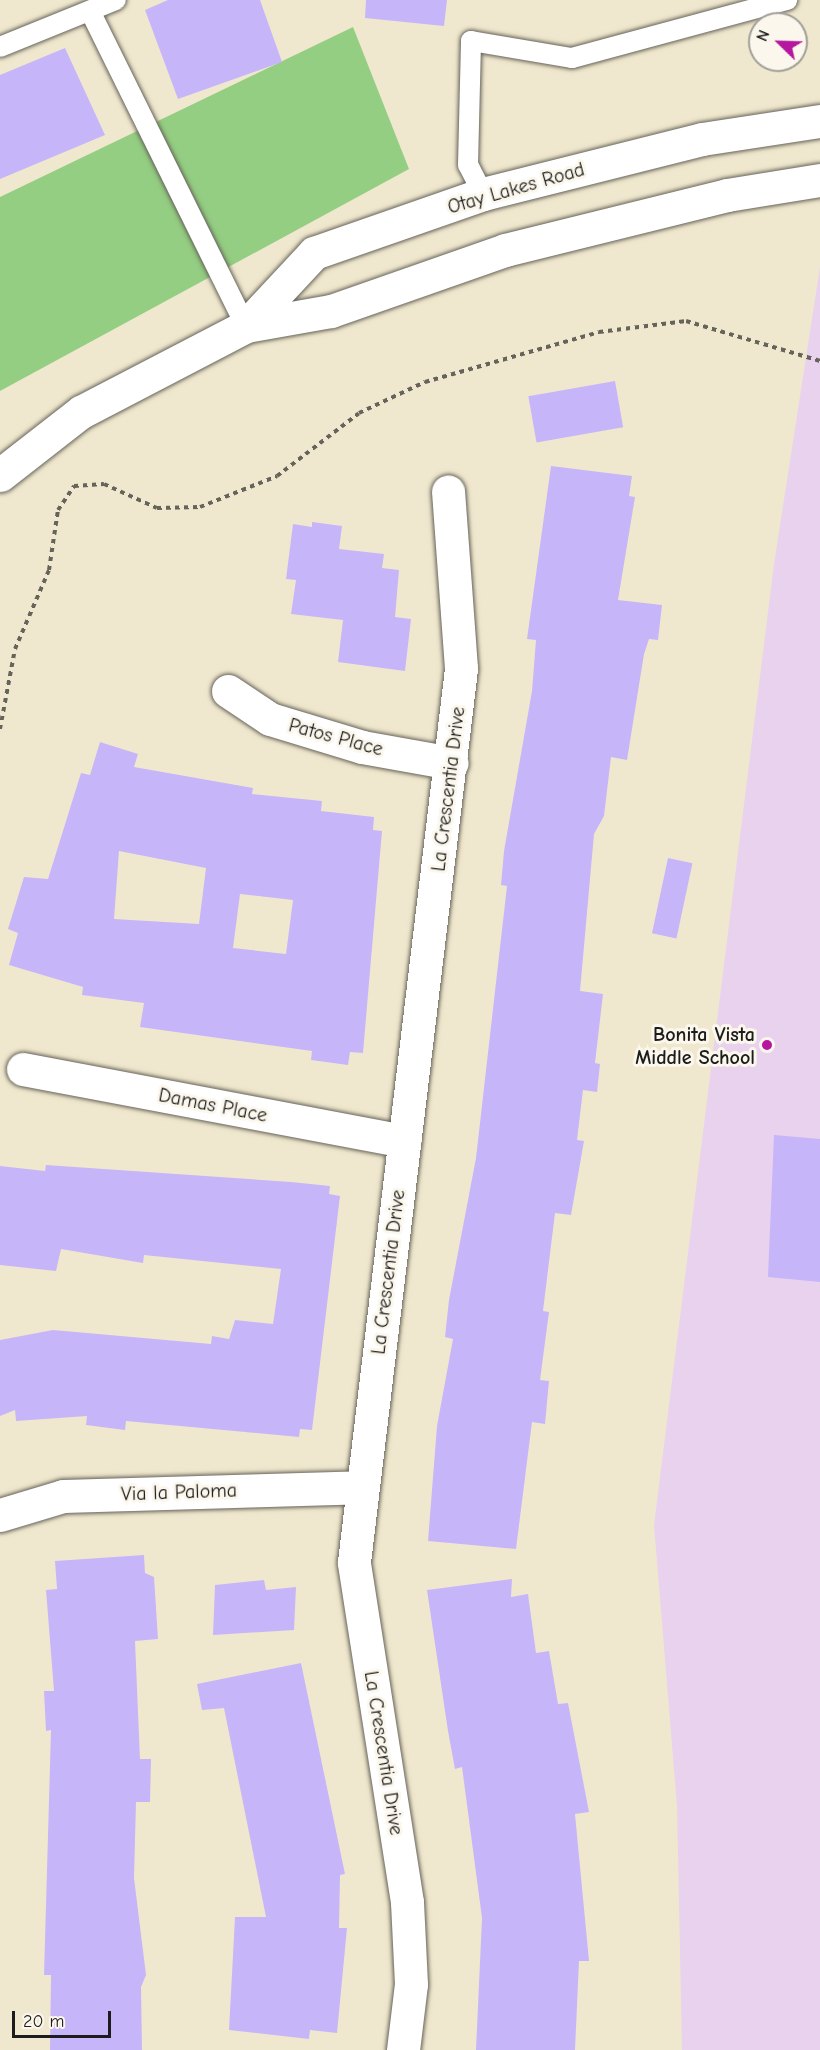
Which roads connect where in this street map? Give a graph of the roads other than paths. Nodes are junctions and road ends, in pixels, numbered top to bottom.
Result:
1 (116, 0) edge
2 (787, 0) edge
3 (90, 11) junction
4 (0, 47) edge
5 (820, 121) edge
6 (820, 180) edge
7 (483, 194) junction
8 (246, 326) junction
9 (0, 475) edge
10 (448, 491) dead end
11 (228, 691) dead end
12 (452, 762) junction
13 (22, 1069) dead end
14 (404, 1141) junction
15 (361, 1487) junction
16 (0, 1515) edge
17 (403, 2050) edge

1 - 3 lane
2 - 7 lane
3 - 4 lane
3 - 8 lane
5 - 7 street, Otay Lakes Road
6 - 8 street, Otay Lakes Road
7 - 8 street, Otay Lakes Road
8 - 9 street, Otay Lakes Road
10 - 12 street, La Crescentia Drive
11 - 12 street, Patos Place
12 - 14 street, La Crescentia Drive
13 - 14 street, Damas Place
14 - 15 street, La Crescentia Drive
15 - 16 street, Via la Paloma
15 - 17 street, La Crescentia Drive

